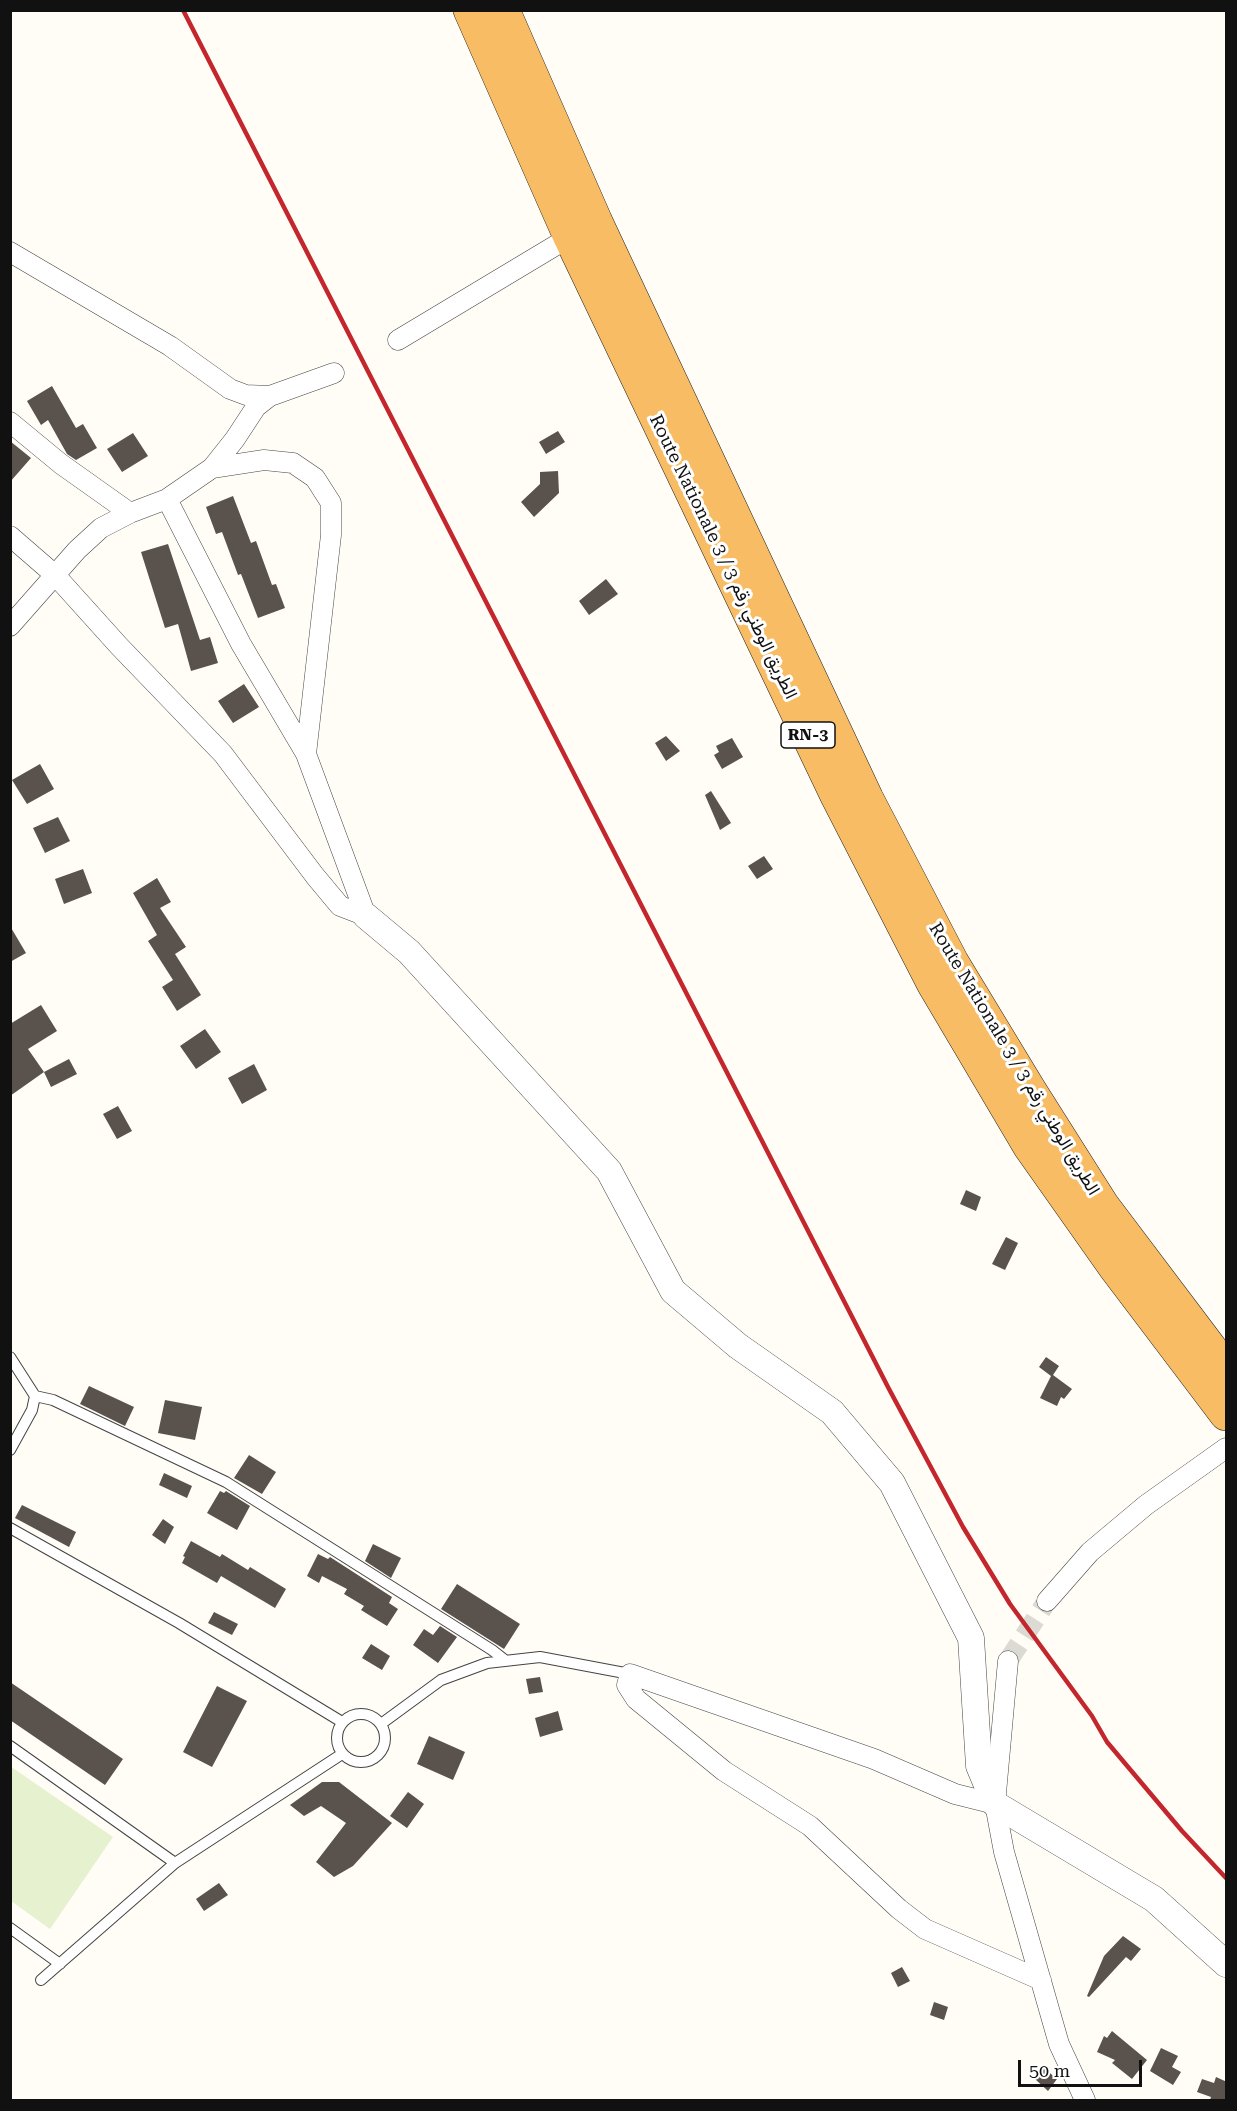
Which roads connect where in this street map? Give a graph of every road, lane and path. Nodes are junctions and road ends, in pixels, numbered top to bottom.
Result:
1 (470, 10) edge
2 (503, 10) edge
3 (583, 229) junction
4 (11, 253) edge
5 (398, 340) dead end
6 (334, 373) dead end
7 (270, 396) junction
8 (10, 422) edge
9 (212, 468) junction
10 (167, 499) junction
11 (130, 513) junction
12 (10, 536) edge
13 (55, 575) junction
14 (10, 626) edge
15 (306, 754) junction
16 (366, 916) junction
17 (10, 1357) edge
18 (1227, 1369) edge
19 (35, 1396) junction
20 (1227, 1414) edge
21 (1227, 1448) edge
22 (10, 1450) edge
23 (10, 1528) edge
24 (1047, 1601) tunnel mouth
25 (506, 1661) junction
26 (1008, 1661) tunnel mouth
27 (630, 1674) junction
28 (342, 1722) junction
29 (381, 1724) junction
30 (10, 1746) edge
31 (342, 1754) junction
32 (995, 1804) junction
33 (176, 1863) junction
34 (10, 1928) edge
35 (60, 1964) junction
36 (1227, 1964) edge
37 (41, 1980) dead end
38 (1041, 1980) junction
39 (1085, 2100) edge

1 - 3 highway, Route Nationale 3 / الطريق الوطني رقم 3 / RN-3
2 - 3 highway, Route Nationale 3 / الطريق الوطني رقم 3 / RN-3
3 - 5 street
3 - 18 highway, Route Nationale 3 / الطريق الوطني رقم 3 / RN-3
3 - 20 highway, Route Nationale 3 / الطريق الوطني رقم 3 / RN-3
4 - 7 street
6 - 7 street
7 - 9 street
8 - 11 street
9 - 10 street
9 - 15 street
10 - 11 street
10 - 15 street
11 - 13 street
12 - 13 street
13 - 14 street
13 - 16 street
15 - 16 street
16 - 32 street
17 - 19 lane
19 - 22 lane
19 - 25 lane
21 - 24 street
23 - 28 lane
25 - 27 lane
25 - 29 lane
26 - 32 street
27 - 32 street
27 - 38 street
28 - 29 lane
28 - 31 lane
29 - 31 lane
30 - 33 lane
31 - 33 lane
32 - 36 street
32 - 38 street
33 - 35 lane
34 - 35 lane
35 - 37 lane
38 - 39 street

